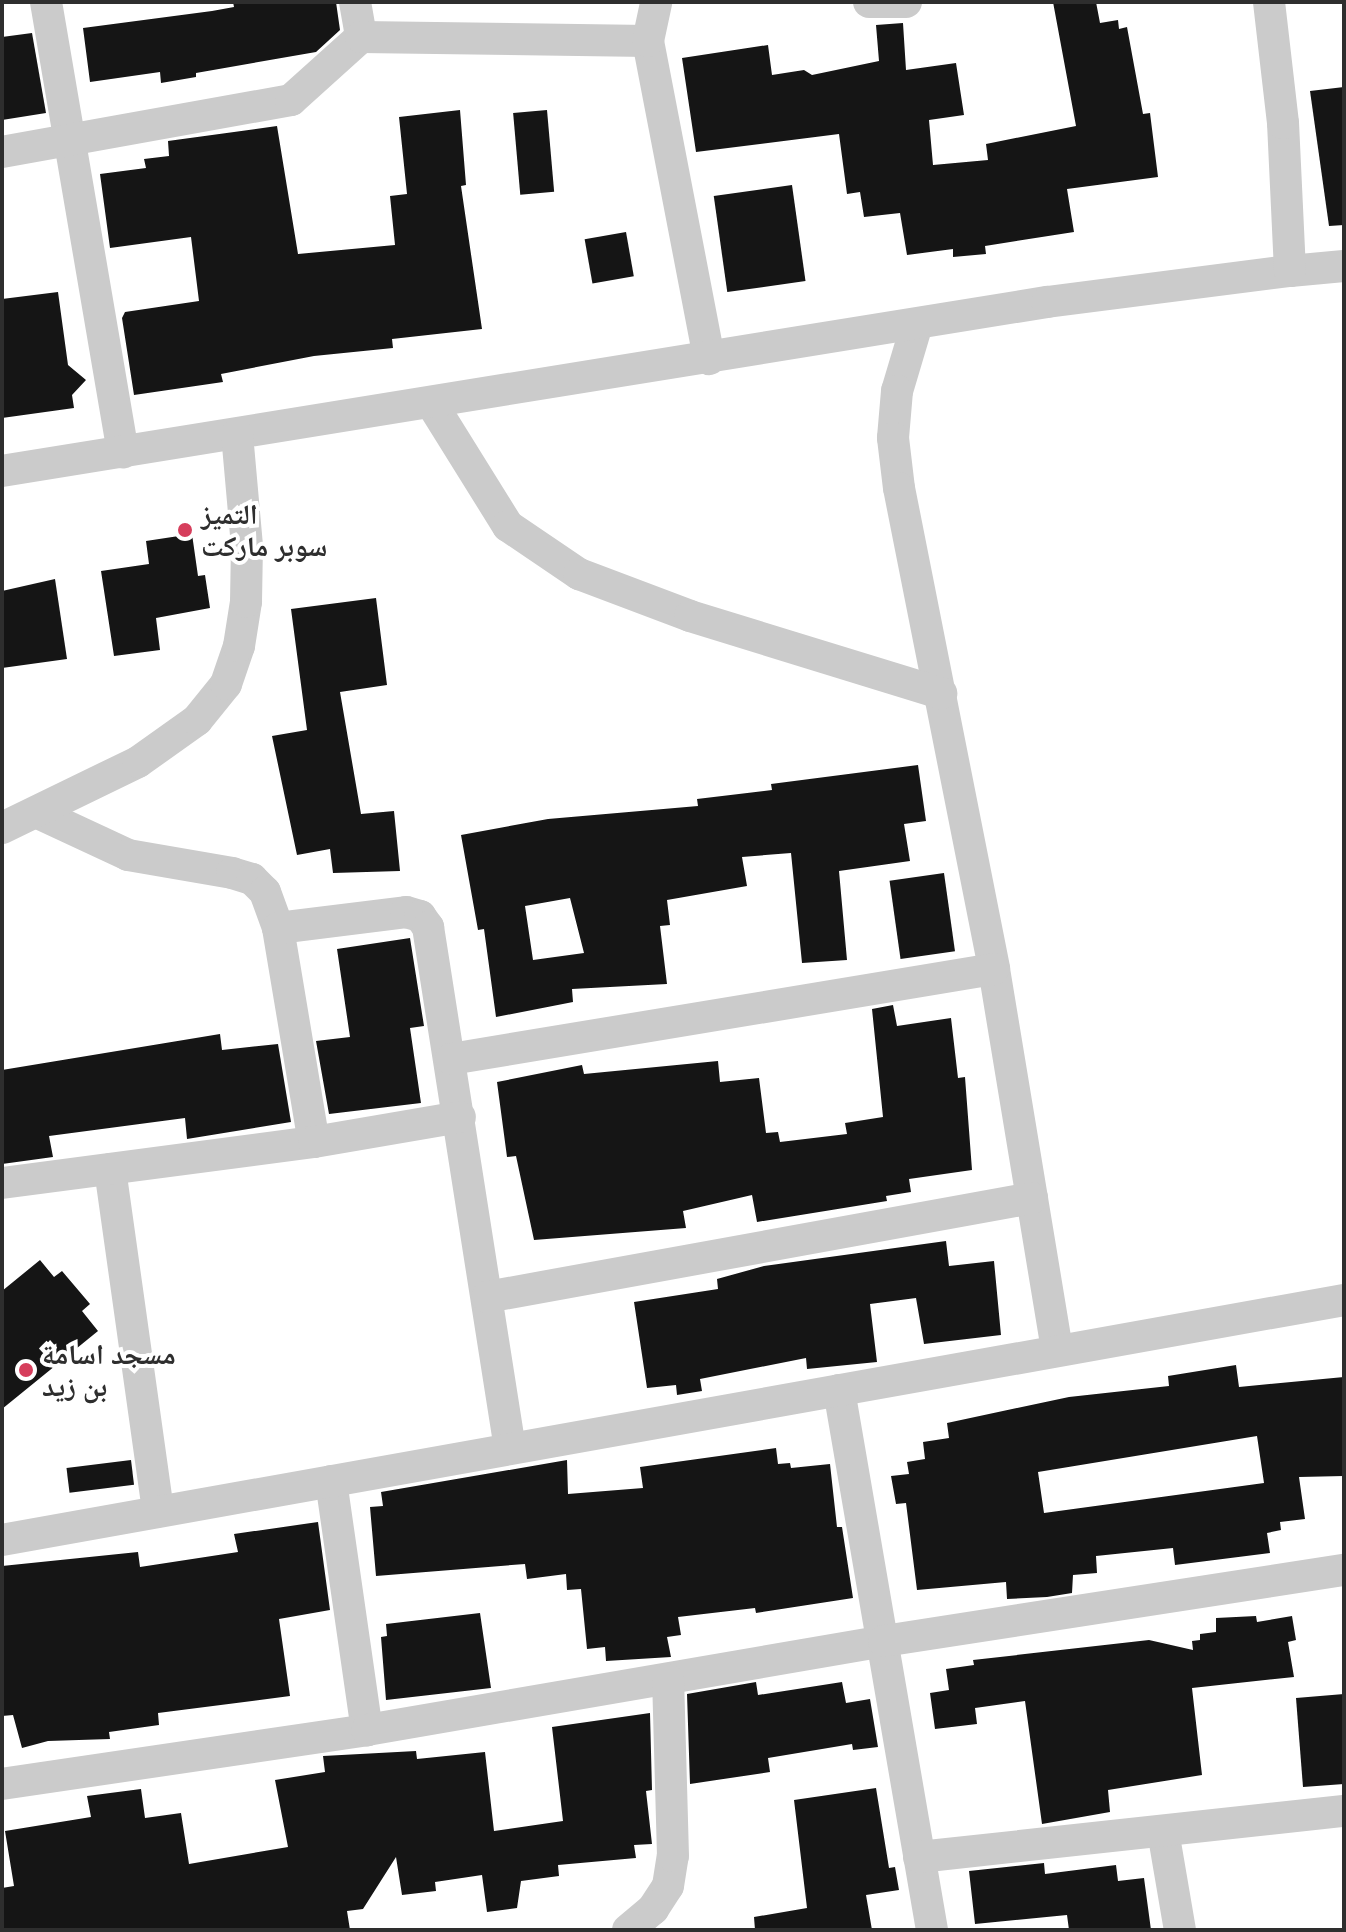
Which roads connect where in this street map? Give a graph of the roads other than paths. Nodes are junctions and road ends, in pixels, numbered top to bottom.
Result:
1 (46, 2) edge
2 (355, 2) edge
3 (656, 2) edge
4 (869, 2) edge
5 (906, 2) edge
6 (1269, 2) edge
7 (361, 37) junction
8 (648, 41) junction
9 (67, 141) junction
10 (2, 152) edge
11 (1344, 266) edge
12 (1290, 271) junction
13 (917, 324) junction
14 (709, 359) junction
15 (432, 404) junction
16 (237, 434) junction
17 (123, 452) junction
18 (2, 471) edge
19 (941, 693) junction
20 (38, 813) junction
21 (2, 828) edge
22 (278, 928) junction
23 (994, 969) junction
24 (451, 1059) junction
25 (460, 1117) junction
26 (314, 1142) junction
27 (110, 1169) junction
28 (2, 1183) edge
29 (1032, 1198) junction
30 (487, 1297) junction
31 (1344, 1300) edge
32 (1057, 1351) junction
33 (839, 1390) junction
34 (510, 1449) junction
35 (331, 1481) junction
36 (158, 1512) junction
37 (2, 1540) edge
38 (1344, 1570) edge
39 (884, 1641) junction
40 (668, 1680) junction
41 (367, 1730) junction
42 (2, 1784) edge
43 (1344, 1811) edge
44 (1163, 1831) junction
45 (919, 1857) junction
46 (628, 1930) edge
47 (932, 1930) edge
48 (1180, 1930) edge

1 - 9 street
2 - 7 street
3 - 8 street
4 - 5 street
6 - 12 street
7 - 8 street
7 - 9 street
8 - 14 street
9 - 10 street
9 - 17 street
11 - 12 street
12 - 13 street
13 - 14 street
13 - 19 street
14 - 15 street
15 - 16 street
15 - 19 street
16 - 17 street
16 - 20 street
17 - 18 street
19 - 23 street
20 - 21 street
20 - 22 street
22 - 24 street
22 - 26 street
23 - 24 street
23 - 29 street
24 - 25 street
25 - 26 street
25 - 30 street
26 - 27 street
27 - 28 street
27 - 36 street
29 - 30 street
29 - 32 street
30 - 34 street
31 - 32 street
32 - 33 street
33 - 34 street
33 - 39 street
34 - 35 street
35 - 36 street
35 - 41 street
36 - 37 street
38 - 39 street
39 - 40 street
39 - 45 street
40 - 41 street
40 - 46 street
41 - 42 street
43 - 44 street
44 - 45 street
44 - 48 street
45 - 47 street

